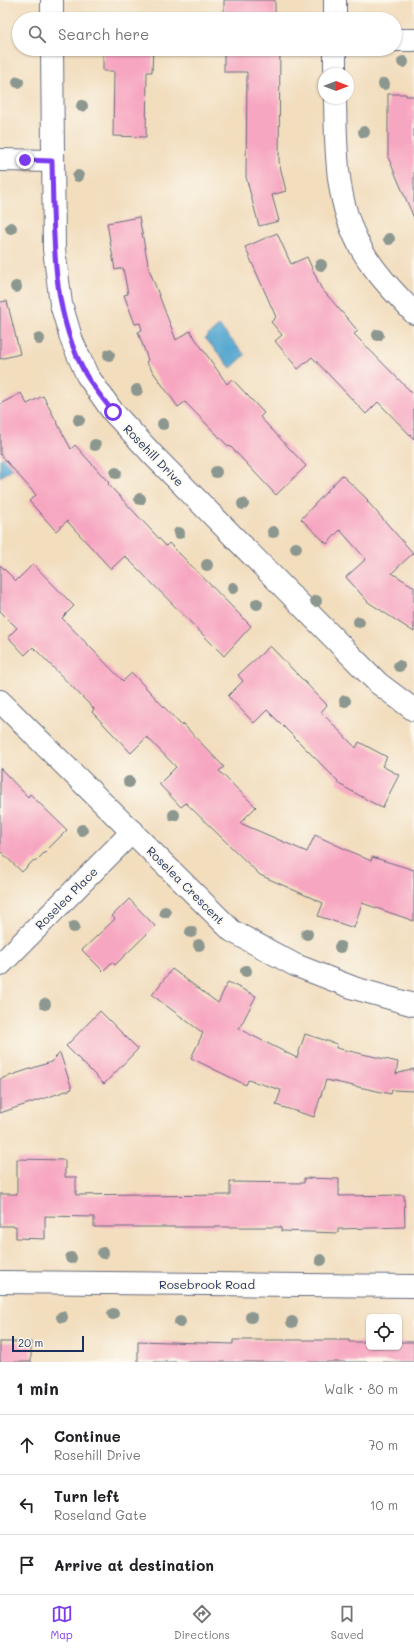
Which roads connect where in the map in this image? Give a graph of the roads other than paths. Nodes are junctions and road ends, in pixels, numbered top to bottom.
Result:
1 (52, 0) edge
2 (335, 0) edge
3 (52, 12) edge
4 (335, 12) edge
5 (402, 40) edge
6 (414, 40) edge
7 (52, 56) edge
8 (335, 56) edge
9 (335, 68) edge
10 (335, 104) edge
11 (0, 160) edge
12 (52, 161) junction
13 (414, 313) edge
14 (0, 701) edge
15 (414, 710) edge
16 (133, 832) junction
17 (0, 965) edge
18 (414, 1005) edge
19 (0, 1282) edge
20 (414, 1286) edge

1 - 3 street
2 - 4 street
5 - 6 street
7 - 12 street, Rosehill Drive
8 - 9 street
10 - 13 street
11 - 12 street
12 - 15 street, Rosehill Drive
14 - 16 street, Roselea Crescent
16 - 17 street, Roselea Place
16 - 18 street, Roselea Crescent
19 - 20 street, Rosebrook Road

